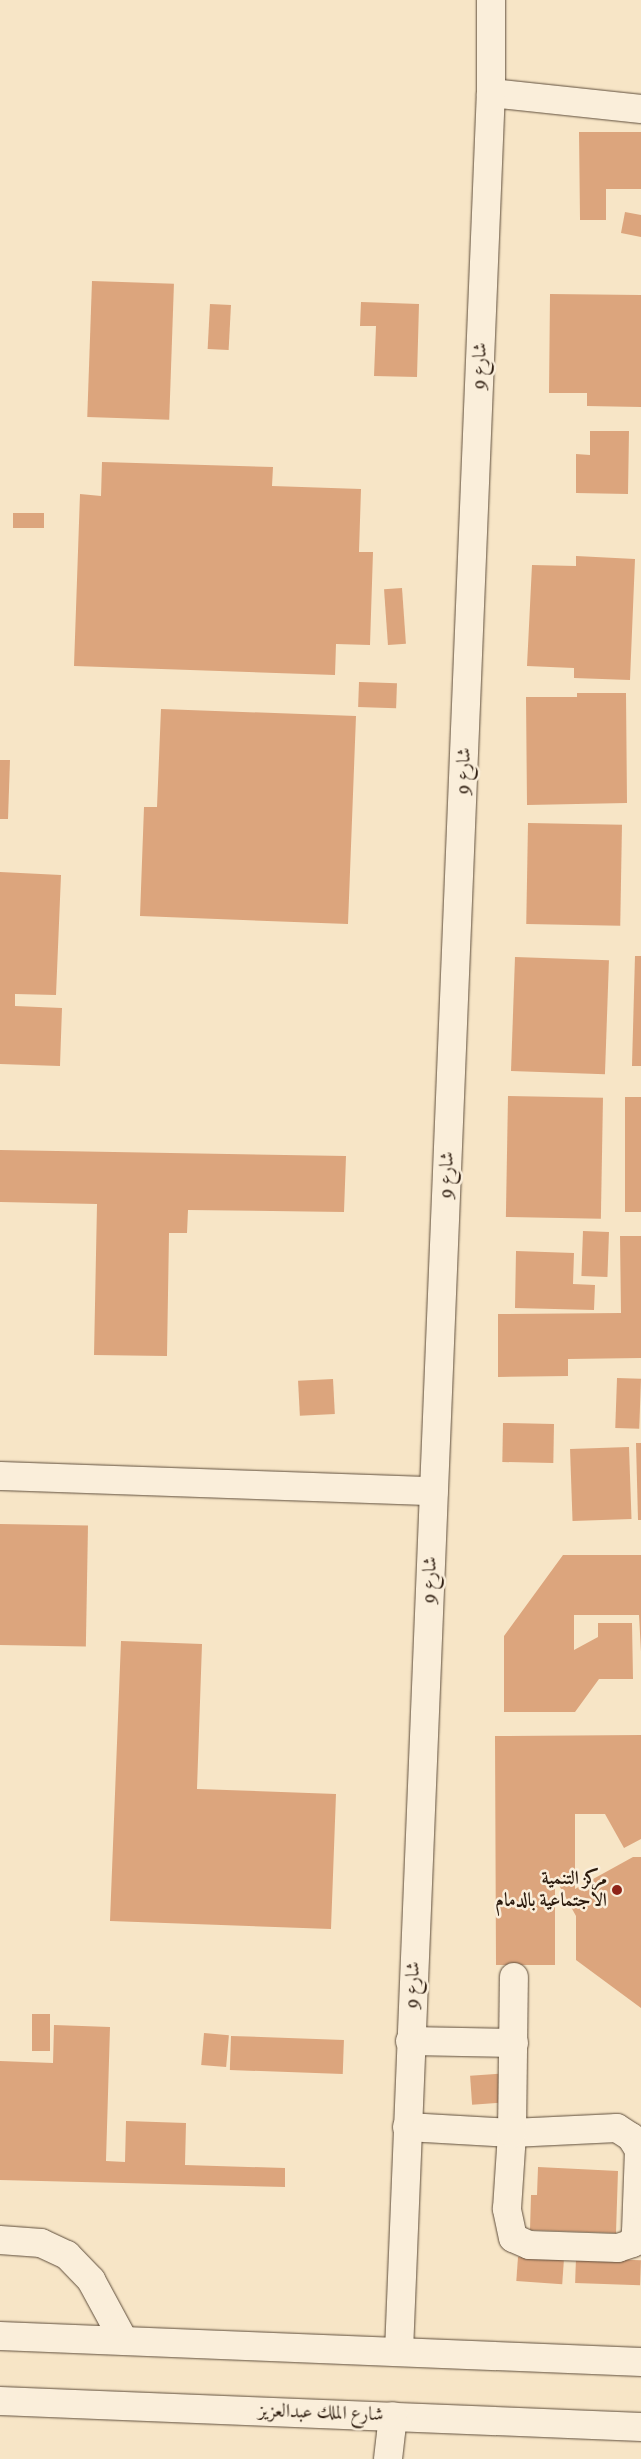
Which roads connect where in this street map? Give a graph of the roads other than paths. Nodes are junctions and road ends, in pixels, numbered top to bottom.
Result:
1 (492, 0) edge
2 (492, 93) junction
3 (641, 109) edge
4 (0, 1476) edge
5 (434, 1491) junction
6 (514, 1977) dead end
7 (410, 2041) junction
8 (514, 2043) junction
9 (407, 2127) junction
10 (512, 2133) junction
11 (0, 2240) edge
12 (0, 2336) edge
13 (124, 2341) junction
14 (399, 2351) junction
15 (641, 2362) edge
16 (0, 2401) edge
17 (394, 2416) junction
18 (641, 2427) edge
19 (388, 2459) edge

1 - 2 street, شارع 9
2 - 3 street
2 - 5 street, شارع 9
4 - 5 street
5 - 7 street, شارع 9
6 - 8 street
7 - 8 street
7 - 9 street, شارع 9
8 - 10 street
9 - 10 street
9 - 14 street, شارع 9
10 - 10 street
11 - 13 street
12 - 13 street
13 - 14 street
14 - 15 street
16 - 17 street, شارع الملك عبدالعزيز
17 - 18 street, شارع الملك عبدالعزيز
17 - 19 street

